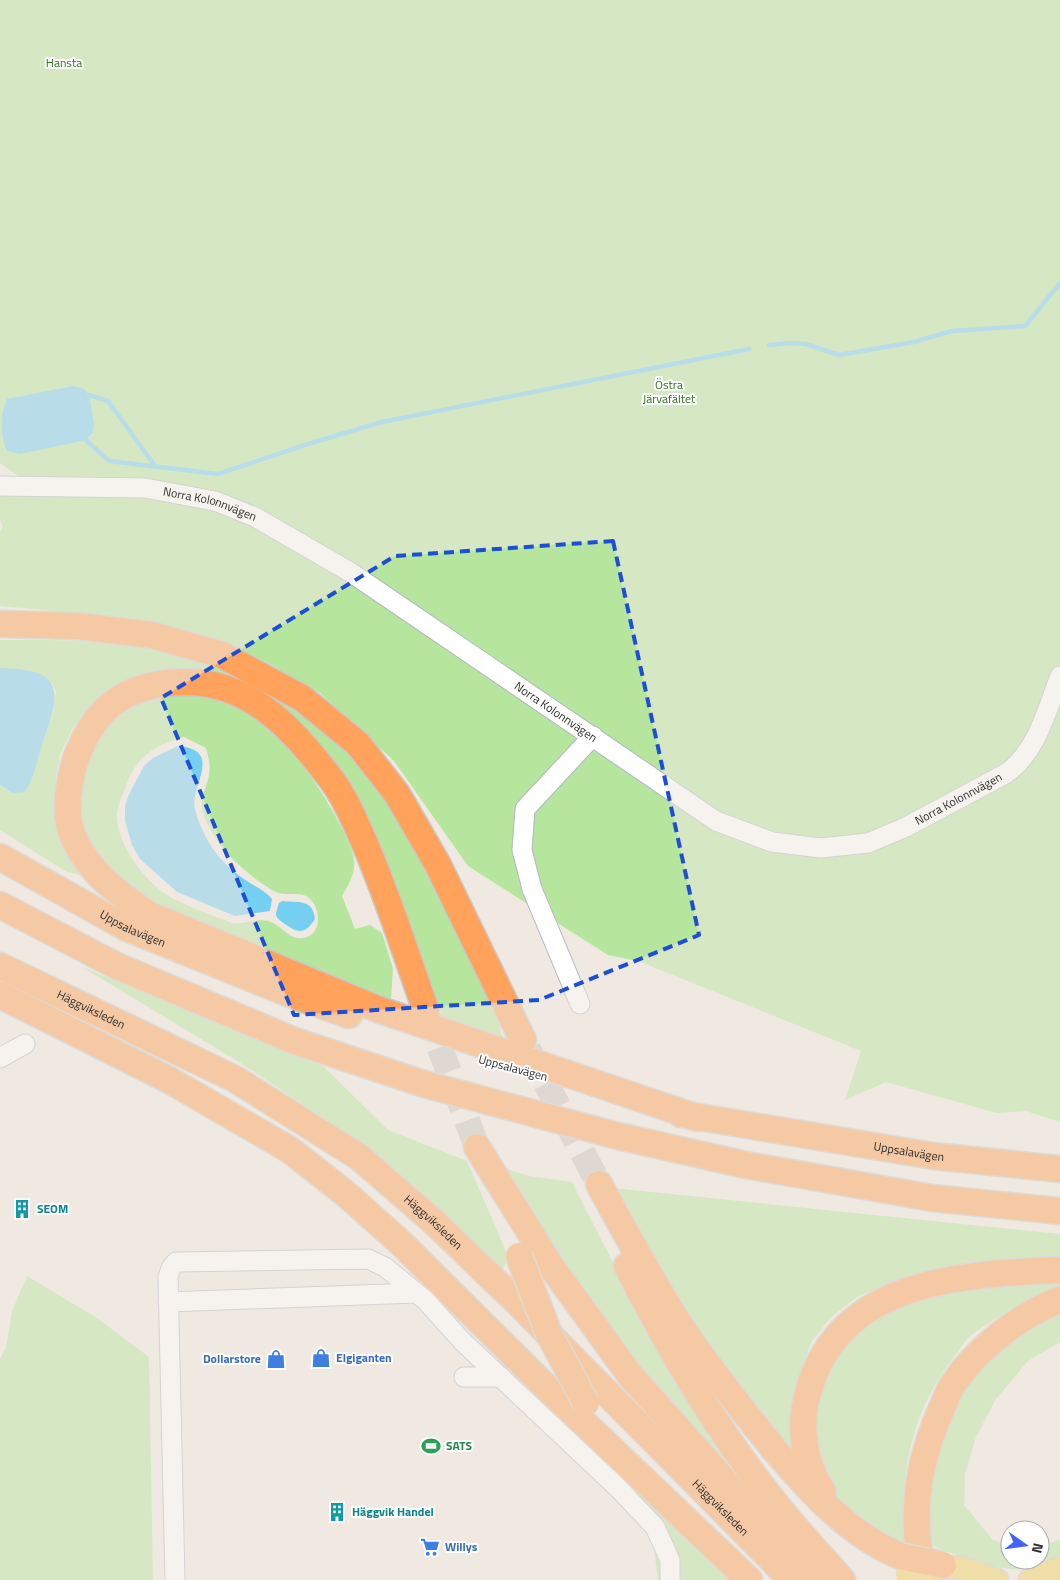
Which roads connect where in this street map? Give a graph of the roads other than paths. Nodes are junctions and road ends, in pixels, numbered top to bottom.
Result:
1 (0, 486) edge
2 (0, 624) edge
3 (1060, 676) edge
4 (593, 736) junction
5 (0, 857) edge
6 (0, 906) edge
7 (0, 966) edge
8 (0, 994) edge
9 (580, 1004) dead end
10 (426, 1010) tunnel mouth
11 (523, 1040) tunnel mouth
12 (25, 1044) dead end
13 (0, 1058) edge
14 (698, 1118) junction
15 (1060, 1169) edge
16 (1060, 1210) edge
17 (1060, 1270) edge
18 (416, 1293) junction
19 (1060, 1300) edge
20 (168, 1302) junction
21 (464, 1377) dead end
22 (501, 1378) junction
23 (643, 1480) junction
24 (839, 1518) junction
25 (694, 1528) junction
26 (1060, 1568) edge
27 (923, 1570) edge
28 (986, 1578) edge
29 (175, 1580) edge
30 (670, 1580) edge
31 (739, 1580) edge
32 (749, 1580) edge
33 (792, 1580) edge
34 (813, 1580) edge
35 (842, 1580) edge
36 (1030, 1580) edge

1 - 4 street, Norra Kolonnvägen
2 - 11 highway
3 - 4 street, Norra Kolonnvägen
4 - 9 street
5 - 14 highway, Uppsalavägen
6 - 16 highway
7 - 33 highway, Häggviksleden
8 - 23 highway
10 - 14 highway
12 - 13 street
14 - 15 highway, Uppsalavägen
17 - 24 highway
18 - 20 street
18 - 20 street
18 - 22 street
19 - 27 highway
20 - 29 street
21 - 22 street
22 - 30 street
23 - 25 highway
23 - 34 highway, bridge
24 - 27 highway
24 - 35 highway
25 - 31 highway
25 - 32 highway
26 - 36 main road
27 - 28 main road

